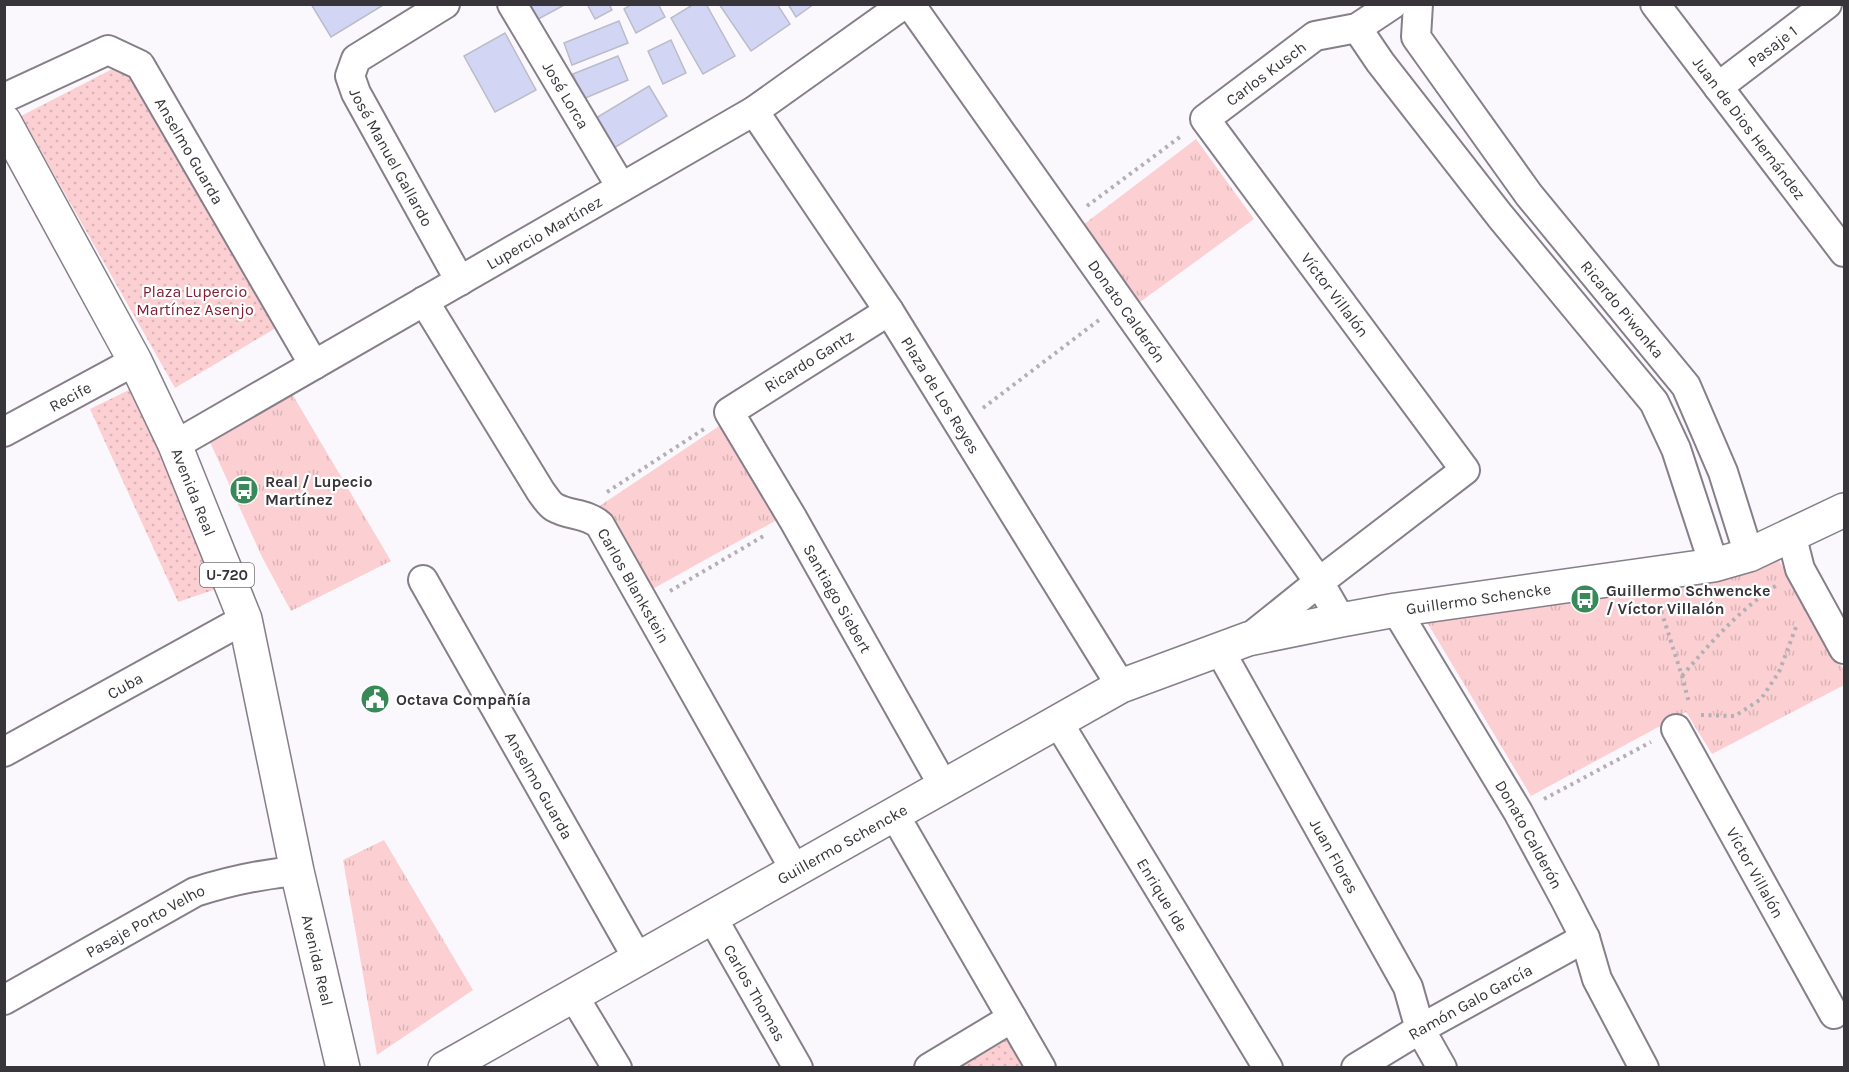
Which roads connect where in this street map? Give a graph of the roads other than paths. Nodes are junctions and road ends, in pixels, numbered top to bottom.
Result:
1 (445, 4) edge
2 (512, 4) edge
3 (904, 4) edge
4 (910, 4) edge
5 (1393, 4) edge
6 (1418, 4) edge
7 (1655, 4) edge
8 (1827, 4) edge
9 (1357, 28) junction
10 (1416, 37) junction
11 (1380, 62) junction
12 (1718, 87) junction
13 (4, 98) edge
14 (754, 111) junction
15 (1205, 119) joint
16 (4, 121) edge
17 (621, 188) junction
18 (1529, 195) junction
19 (1500, 216) junction
20 (1845, 252) edge
21 (460, 281) junction
22 (424, 301) junction
23 (889, 311) junction
24 (135, 362) junction
25 (314, 365) junction
26 (729, 412) joint
27 (1706, 431) junction
28 (4, 432) edge
29 (175, 445) junction
30 (1676, 449) junction
31 (1465, 470) joint
32 (1845, 510) edge
33 (1791, 534) junction
34 (1749, 555) junction
35 (1714, 565) junction
36 (423, 580) dead end
37 (1319, 582) junction
38 (1396, 610) junction
39 (245, 619) junction
40 (1341, 620) junction
41 (1233, 644) junction
42 (1845, 649) edge
43 (1121, 686) junction
44 (1058, 722) junction
45 (1684, 722) road end
46 (4, 752) edge
47 (944, 787) junction
48 (894, 814) junction
49 (795, 870) junction
50 (297, 871) junction
51 (712, 917) junction
52 (1585, 938) junction
53 (638, 958) junction
54 (573, 995) junction
55 (4, 1000) edge
56 (1833, 1014) dead end
57 (1012, 1018) junction
58 (1420, 1029) junction
59 (343, 1068) edge
60 (445, 1068) edge
61 (617, 1068) edge
62 (798, 1068) edge
63 (929, 1068) edge
64 (1041, 1068) edge
65 (1268, 1068) edge
66 (1356, 1068) edge
67 (1442, 1068) edge
68 (1644, 1068) edge

1 - 21 street, José Manuel Gallardo
2 - 17 street, José Lorca
3 - 14 street, Lupercio Martínez
4 - 37 street, Donato Calderón
5 - 9 street, Carlos Kusch
6 - 10 street
7 - 12 street, Juan de Dios Hernández
8 - 12 street, Pasaje 1
9 - 11 street
9 - 15 street, Carlos Kusch
10 - 11 street
10 - 18 street, Ricardo Piwonka
11 - 19 street
12 - 20 street, Juan de Dios Hernández
13 - 25 street, Anselmo Guarda
14 - 17 street, Lupercio Martínez
14 - 23 street, Plaza de Los Reyes
15 - 31 street, Víctor Villalón
16 - 24 street, Avenida Real / U-720
17 - 21 street, Lupercio Martínez
18 - 19 street
18 - 27 street, Ricardo Piwonka
19 - 30 street
21 - 22 street, Lupercio Martínez
22 - 25 street, Lupercio Martínez
22 - 49 street, Carlos Blankstein
23 - 26 street, Ricardo Gantz
23 - 43 street, Plaza de Los Reyes
24 - 28 street, Recife
24 - 29 street, Avenida Real / U-720
25 - 29 street, Lupercio Martínez
26 - 47 street, Santiago Siebert
27 - 30 street
27 - 34 street, Ricardo Piwonka
29 - 39 street, Avenida Real / U-720
30 - 35 street
31 - 37 street, Guillermo Schencke
32 - 33 street, Guillermo Schencke
33 - 34 street, Guillermo Schencke
33 - 42 street
34 - 35 street, Guillermo Schencke
35 - 38 street, Guillermo Schencke
36 - 53 street, Anselmo Guarda
37 - 40 street, Donato Calderón
37 - 41 street, Guillermo Schencke
38 - 40 street, Guillermo Schencke
38 - 52 street, Donato Calderón
39 - 46 street, Cuba
39 - 50 street, Avenida Real / U-720
40 - 41 street, Guillermo Schencke
41 - 43 street, Guillermo Schencke
41 - 58 street, Juan Flores
43 - 44 street, Guillermo Schencke
44 - 47 street, Guillermo Schencke
44 - 65 street, Enrique Ide
45 - 56 street, Víctor Villalón
47 - 48 street, Guillermo Schencke
48 - 49 street, Guillermo Schencke
48 - 57 street
49 - 51 street, Guillermo Schencke
50 - 55 street, Pasaje Porto Velho
50 - 59 street, Avenida Real / U-720
51 - 53 street, Guillermo Schencke
51 - 62 street, Carlos Thomas
52 - 58 street, Ramón Galo García
52 - 68 street, Donato Calderón
53 - 54 street, Guillermo Schencke
54 - 60 street, Guillermo Schencke
54 - 61 street
57 - 63 street
57 - 64 street
58 - 66 street, Ramón Galo García
58 - 67 street, Juan Flores

